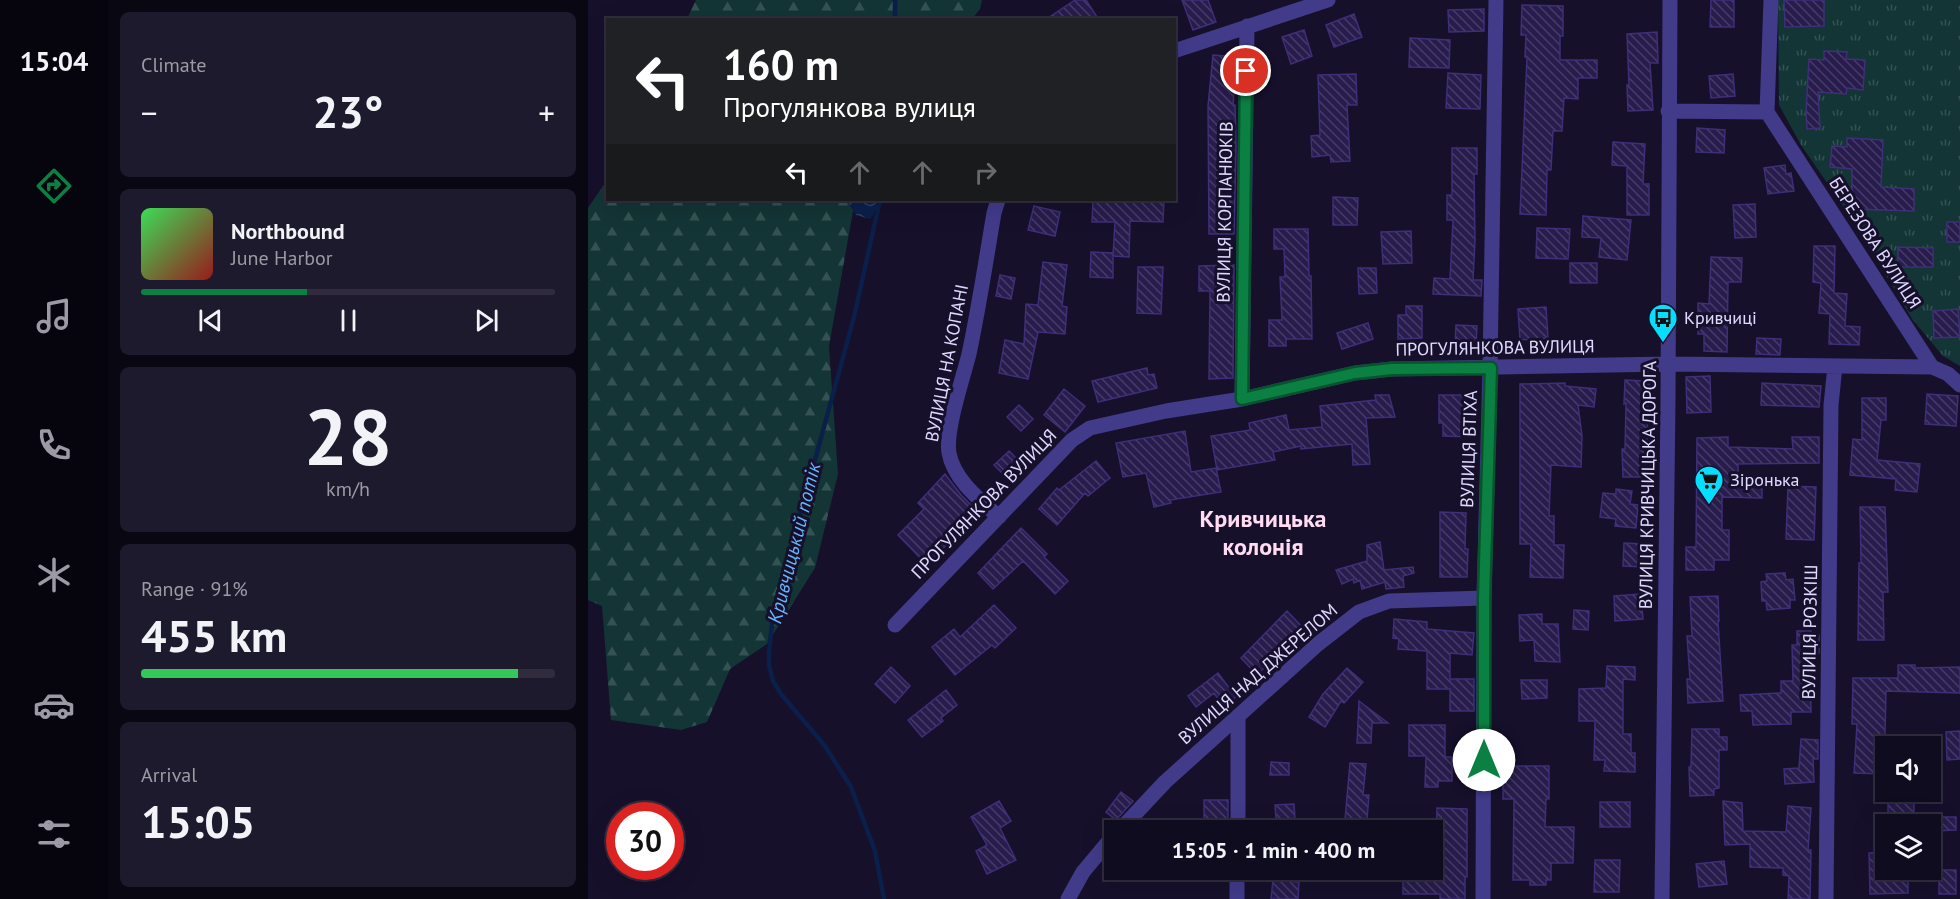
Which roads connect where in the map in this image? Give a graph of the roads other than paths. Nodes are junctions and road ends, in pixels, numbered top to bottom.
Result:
1 (1328, 0) edge
2 (1496, 0) edge
3 (1670, 0) edge
4 (1771, 0) edge
5 (1247, 26) junction
6 (1176, 50) edge
7 (1668, 111) junction
8 (1767, 112) junction
9 (998, 201) edge
10 (1669, 364) junction
11 (1835, 366) junction
12 (1932, 367) junction
13 (1491, 368) junction
14 (1960, 385) edge
15 (1242, 399) junction
16 (999, 518) junction
17 (1484, 598) junction
18 (896, 625) dead end
19 (1238, 717) junction
20 (1129, 820) edge
21 (1238, 820) edge
22 (1104, 847) edge
23 (1237, 880) edge
24 (1068, 899) edge
25 (1237, 899) edge
26 (1484, 899) edge
27 (1662, 899) edge
28 (1826, 899) edge

1 - 5 street
2 - 13 street, ВУЛИЦЯ ВТІХА
3 - 7 street, ВУЛИЦЯ КРИВЧИЦЬКА ДОРОГА
4 - 8 street
5 - 6 street
5 - 15 street, ВУЛИЦЯ КОРПАНЮКІВ
7 - 8 street
7 - 10 street, ВУЛИЦЯ КРИВЧИЦЬКА ДОРОГА
8 - 12 street, БЕРЕЗОВА ВУЛИЦЯ
9 - 16 street, ВУЛИЦЯ НА КОПАНІ
10 - 11 street, ПРОГУЛЯНКОВА ВУЛИЦЯ
10 - 13 street, ПРОГУЛЯНКОВА ВУЛИЦЯ
10 - 27 street, ВУЛИЦЯ КРИВЧИЦЬКА ДОРОГА
11 - 12 street, ПРОГУЛЯНКОВА ВУЛИЦЯ
11 - 28 street, ВУЛИЦЯ РОЗКІШ
12 - 14 street, БЕРЕЗОВА ВУЛИЦЯ
13 - 15 street, ПРОГУЛЯНКОВА ВУЛИЦЯ
13 - 17 street, ВУЛИЦЯ ВТІХА
15 - 16 street, ПРОГУЛЯНКОВА ВУЛИЦЯ
16 - 18 street, ПРОГУЛЯНКОВА ВУЛИЦЯ
17 - 19 street, ВУЛИЦЯ НАД ДЖЕРЕЛОМ
17 - 26 street, ВУЛИЦЯ ВТІХА
19 - 20 street, ВУЛИЦЯ НАД ДЖЕРЕЛОМ
19 - 21 street
22 - 24 street
23 - 25 street

